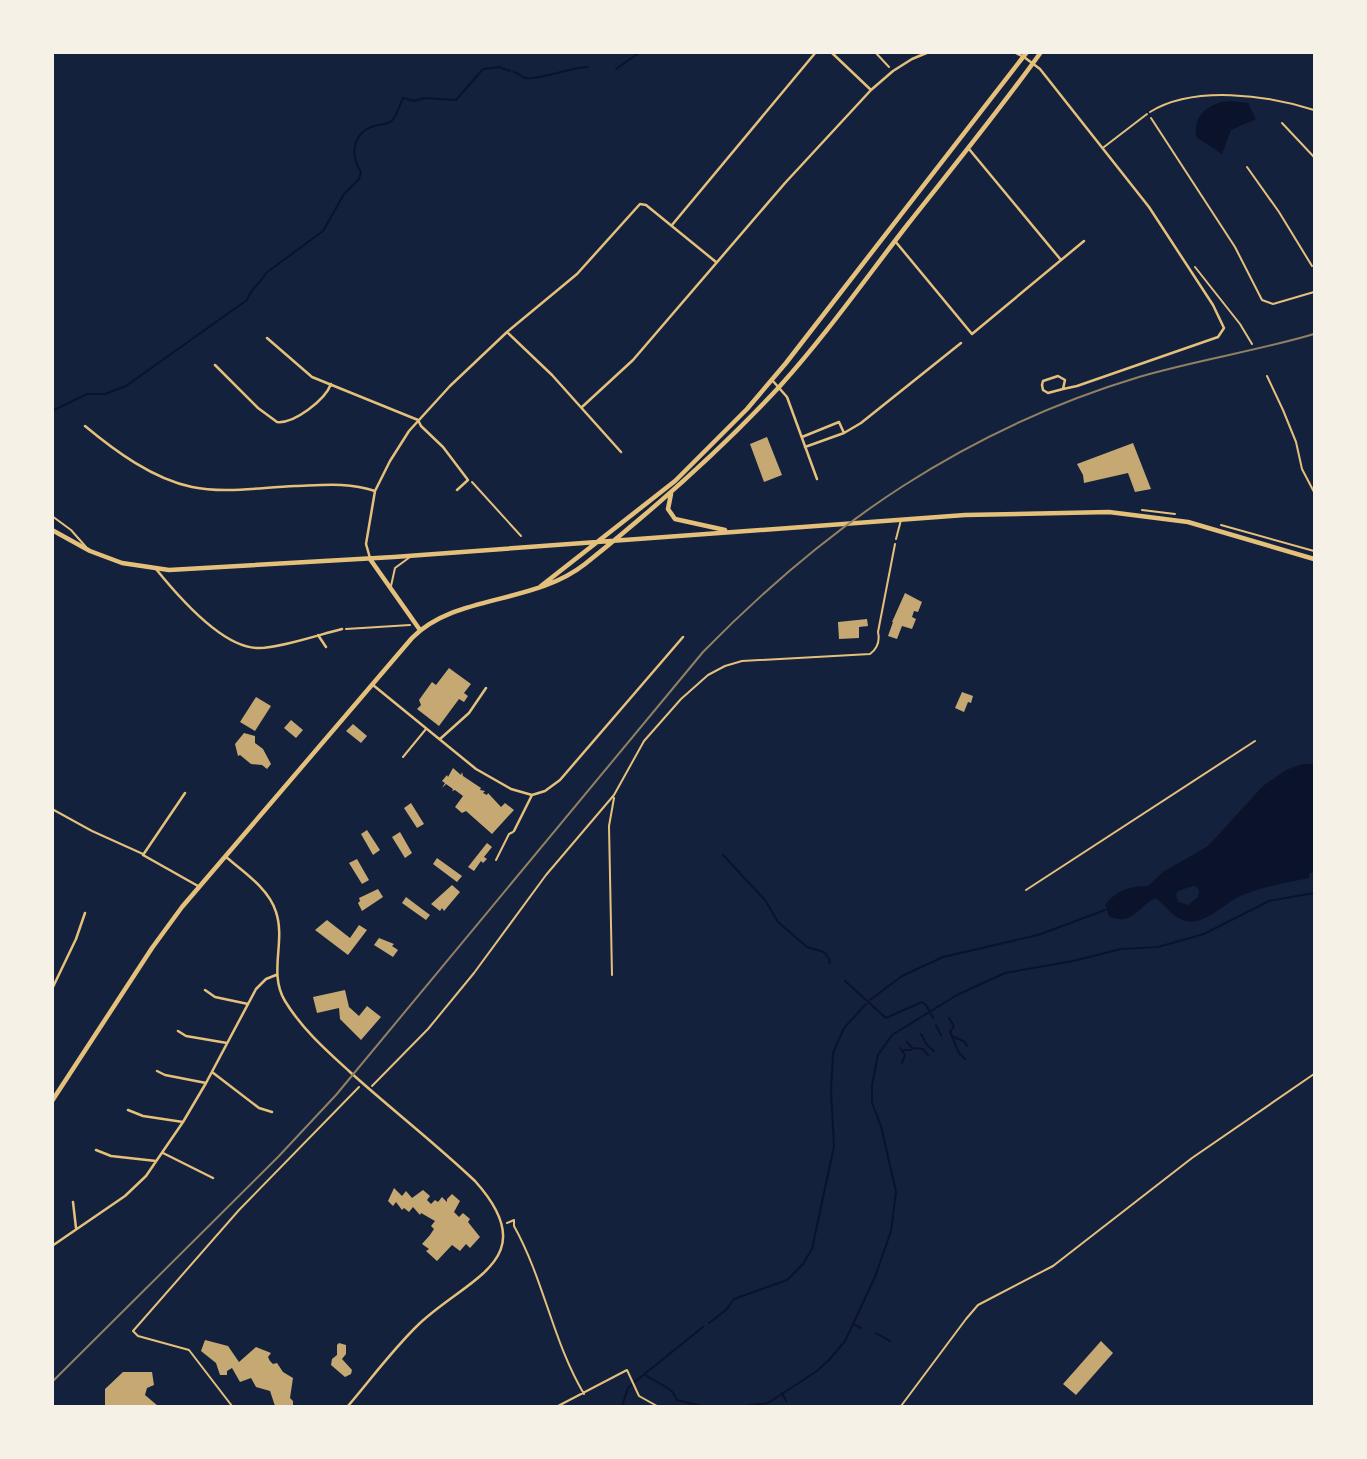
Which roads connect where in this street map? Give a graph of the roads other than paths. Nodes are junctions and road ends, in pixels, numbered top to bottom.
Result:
1 (816, 52) edge
2 (831, 52) edge
3 (929, 52) edge
4 (1014, 52) edge
5 (1041, 52) edge
6 (1026, 55) edge
7 (1034, 63) junction
8 (871, 90) junction
9 (1147, 114) road end
10 (1103, 147) junction
11 (968, 148) junction
12 (672, 225) junction
13 (895, 241) junction
14 (1084, 241) dead end
15 (1061, 260) junction
16 (716, 262) junction
17 (507, 332) junction
18 (267, 338) dead end
19 (961, 343) dead end
20 (215, 365) dead end
21 (772, 380) junction
22 (331, 384) junction
23 (779, 386) junction
24 (1063, 388) junction
25 (582, 407) junction
26 (418, 420) junction
27 (85, 426) dead end
28 (844, 433) junction
29 (802, 437) junction
30 (806, 447) junction
31 (621, 452) dead end
32 (817, 479) dead end
33 (457, 490) dead end
34 (375, 491) junction
35 (672, 492) junction
36 (52, 516) edge
37 (901, 520) junction
38 (52, 530) edge
39 (732, 531) junction
40 (896, 539) road end
41 (612, 541) junction
42 (596, 542) junction
43 (95, 553) junction
44 (412, 555) junction
45 (370, 558) junction
46 (1314, 559) edge
47 (156, 569) junction
48 (391, 587) junction
49 (537, 589) junction
50 (342, 629) road end
51 (420, 630) junction
52 (318, 635) junction
53 (683, 636) dead end
54 (326, 647) dead end
55 (372, 684) junction
56 (486, 688) dead end
57 (427, 729) junction
58 (440, 739) junction
59 (403, 757) dead end
60 (185, 793) dead end
61 (532, 795) junction
62 (52, 809) edge
63 (514, 831) joint
64 (144, 855) junction
65 (224, 855) junction
66 (496, 860) dead end
67 (198, 886) junction
68 (85, 913) dead end
69 (276, 975) junction
70 (52, 989) edge
71 (205, 990) dead end
72 (248, 1004) junction
73 (178, 1031) dead end
74 (228, 1043) junction
75 (156, 1071) dead end
76 (212, 1072) junction
77 (206, 1083) junction
78 (52, 1101) edge
79 (128, 1110) dead end
80 (272, 1112) dead end
81 (183, 1122) junction
82 (96, 1150) dead end
83 (163, 1153) junction
84 (156, 1161) junction
85 (213, 1178) dead end
86 (73, 1202) dead end
87 (76, 1228) junction
88 (52, 1246) edge
89 (348, 1406) edge

1 - 12 street
2 - 8 street
3 - 8 street
4 - 6 street
5 - 7 main road
6 - 7 street
6 - 21 main road
7 - 10 street
7 - 11 main road
8 - 16 street
9 - 10 lane
10 - 24 street
11 - 13 main road
11 - 15 street
12 - 16 street
12 - 17 street
13 - 15 street
13 - 23 main road
14 - 15 street
16 - 25 street
17 - 25 street
17 - 26 street
18 - 22 street
19 - 28 street
20 - 22 street
21 - 23 street
21 - 42 main road
22 - 26 street
23 - 29 street
23 - 35 main road
24 - 24 street
25 - 31 street
26 - 33 street
26 - 34 street
27 - 34 street
28 - 29 street
28 - 30 street
29 - 30 street
30 - 32 street
34 - 45 street
35 - 39 main road
35 - 41 main road
36 - 43 lane
37 - 39 main road
37 - 40 lane
37 - 46 main road
38 - 43 main road
39 - 41 main road
41 - 42 main road
41 - 49 main road
42 - 44 main road
42 - 49 main road
43 - 47 main road
44 - 45 main road
44 - 48 lane
45 - 47 main road
45 - 48 main road
47 - 52 street
48 - 51 main road
49 - 51 main road
50 - 52 street
51 - 55 main road
52 - 54 street
53 - 61 street
55 - 57 street
55 - 65 main road
56 - 58 street
57 - 58 street
57 - 59 lane
58 - 61 street
60 - 64 street
61 - 63 street
62 - 64 lane
63 - 66 lane
64 - 67 street
65 - 67 main road
65 - 69 street
67 - 78 main road
68 - 70 street
69 - 72 street
69 - 89 street
71 - 72 street
72 - 74 street
73 - 74 street
74 - 76 street
75 - 77 street
76 - 77 street
76 - 80 street
77 - 81 street
79 - 81 street
81 - 83 street
82 - 84 street
83 - 84 street
83 - 85 street
84 - 87 street
86 - 87 street
87 - 88 street

